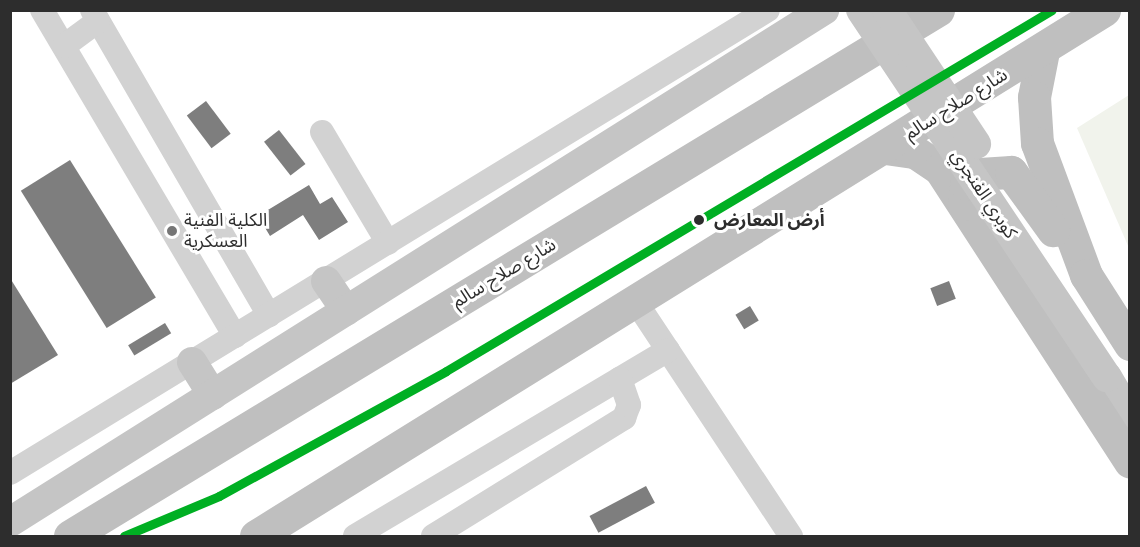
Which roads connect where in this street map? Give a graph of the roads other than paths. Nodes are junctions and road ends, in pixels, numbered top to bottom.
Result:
1 (42, 10) edge
2 (768, 10) edge
3 (824, 10) edge
4 (861, 10) edge
5 (887, 10) edge
6 (938, 10) edge
7 (1104, 10) edge
8 (95, 16) edge
9 (802, 18) edge
10 (64, 45) junction
11 (1043, 51) junction
12 (322, 132) dead end
13 (885, 148) junction
14 (964, 206) junction
15 (388, 243) junction
16 (1086, 275) junction
17 (326, 281) junction
18 (636, 302) junction
19 (346, 311) junction
20 (269, 315) junction
21 (235, 336) junction
22 (668, 350) junction
23 (192, 362) junction
24 (1122, 366) edge
25 (620, 379) junction
26 (213, 394) junction
27 (1130, 416) edge
28 (1130, 462) edge
29 (10, 473) edge
30 (10, 522) edge
31 (70, 537) edge
32 (256, 537) edge
33 (355, 537) edge
34 (433, 537) edge
35 (790, 537) edge

1 - 10 lane
2 - 15 lane
3 - 9 main road
4 - 24 main road, كوبري الفنجري, bridge
5 - 24 main road, كوبري الفنجري, bridge
6 - 31 highway, شارع صلاح سالم
7 - 11 highway, شارع صلاح سالم
8 - 10 lane
8 - 20 lane
9 - 19 main road
10 - 21 lane
11 - 13 highway, شارع صلاح سالم
11 - 16 highway
12 - 15 lane
13 - 14 highway
13 - 18 highway, شارع صلاح سالم
14 - 16 highway
14 - 28 highway
15 - 17 lane
16 - 24 highway
17 - 19 main road
17 - 20 lane
18 - 22 lane
18 - 32 highway, شارع صلاح سالم
19 - 26 main road
20 - 21 lane
21 - 23 lane
22 - 25 lane
22 - 35 lane
23 - 26 main road
23 - 29 lane
24 - 27 main road
25 - 33 lane
25 - 34 lane
26 - 30 main road

